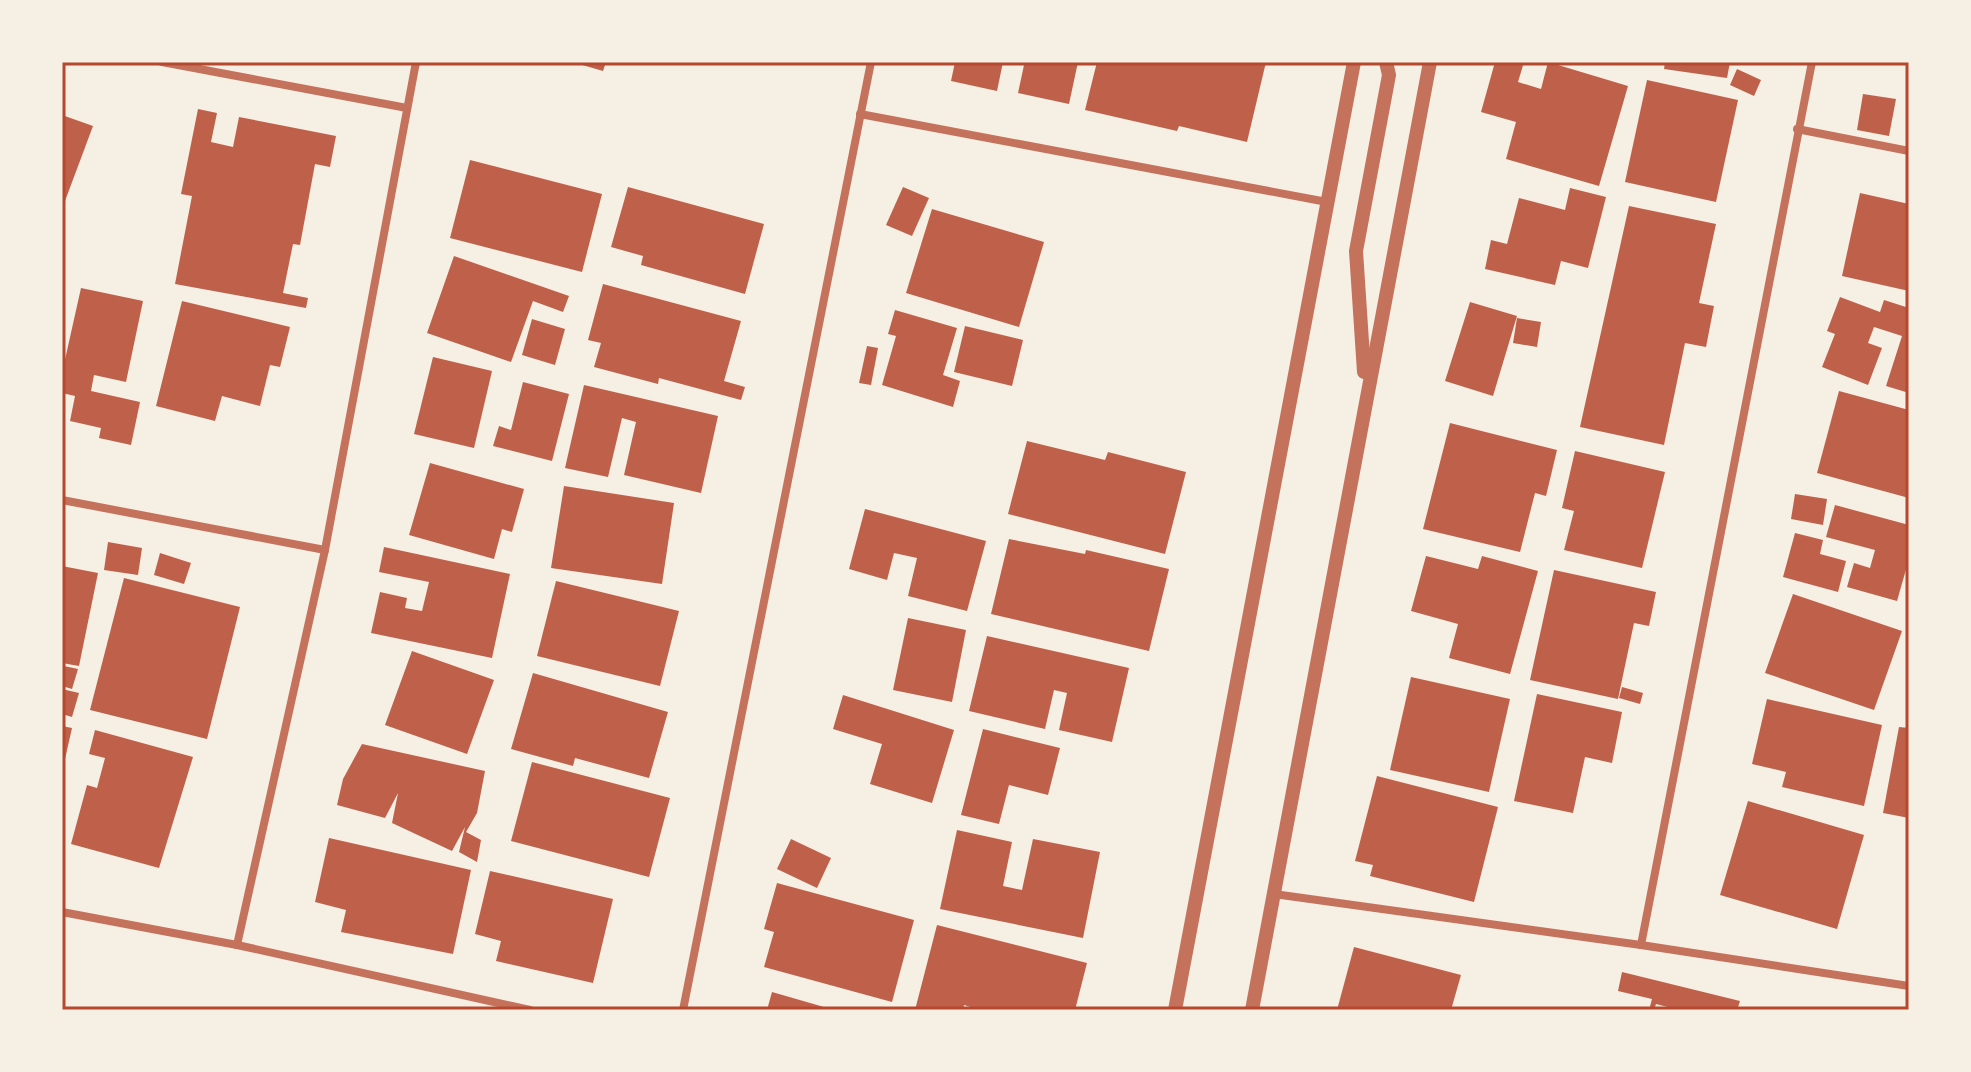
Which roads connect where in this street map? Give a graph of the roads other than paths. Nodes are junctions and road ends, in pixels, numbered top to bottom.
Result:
1 (162, 62) edge
2 (416, 62) edge
3 (871, 62) edge
4 (1386, 62) edge
5 (1430, 62) edge
6 (1812, 62) edge
7 (1354, 65) edge
8 (407, 108) junction
9 (860, 114) junction
10 (1797, 129) junction
11 (1909, 151) edge
12 (1327, 202) junction
13 (1366, 393) junction
14 (62, 500) edge
15 (325, 550) junction
16 (1274, 894) junction
17 (62, 912) edge
18 (237, 945) junction
19 (1641, 945) junction
20 (1909, 986) edge
21 (530, 1010) edge
22 (683, 1010) edge
23 (1175, 1010) edge
24 (1252, 1010) edge

1 - 8 street
2 - 8 street
3 - 9 street
4 - 13 street
5 - 13 street
6 - 10 street
7 - 12 street
8 - 15 street
9 - 12 street
9 - 22 street
10 - 11 street
10 - 19 street
12 - 23 street
13 - 16 street
14 - 15 street
15 - 18 street
16 - 19 street
16 - 24 street
17 - 18 street
18 - 21 street
19 - 20 street

